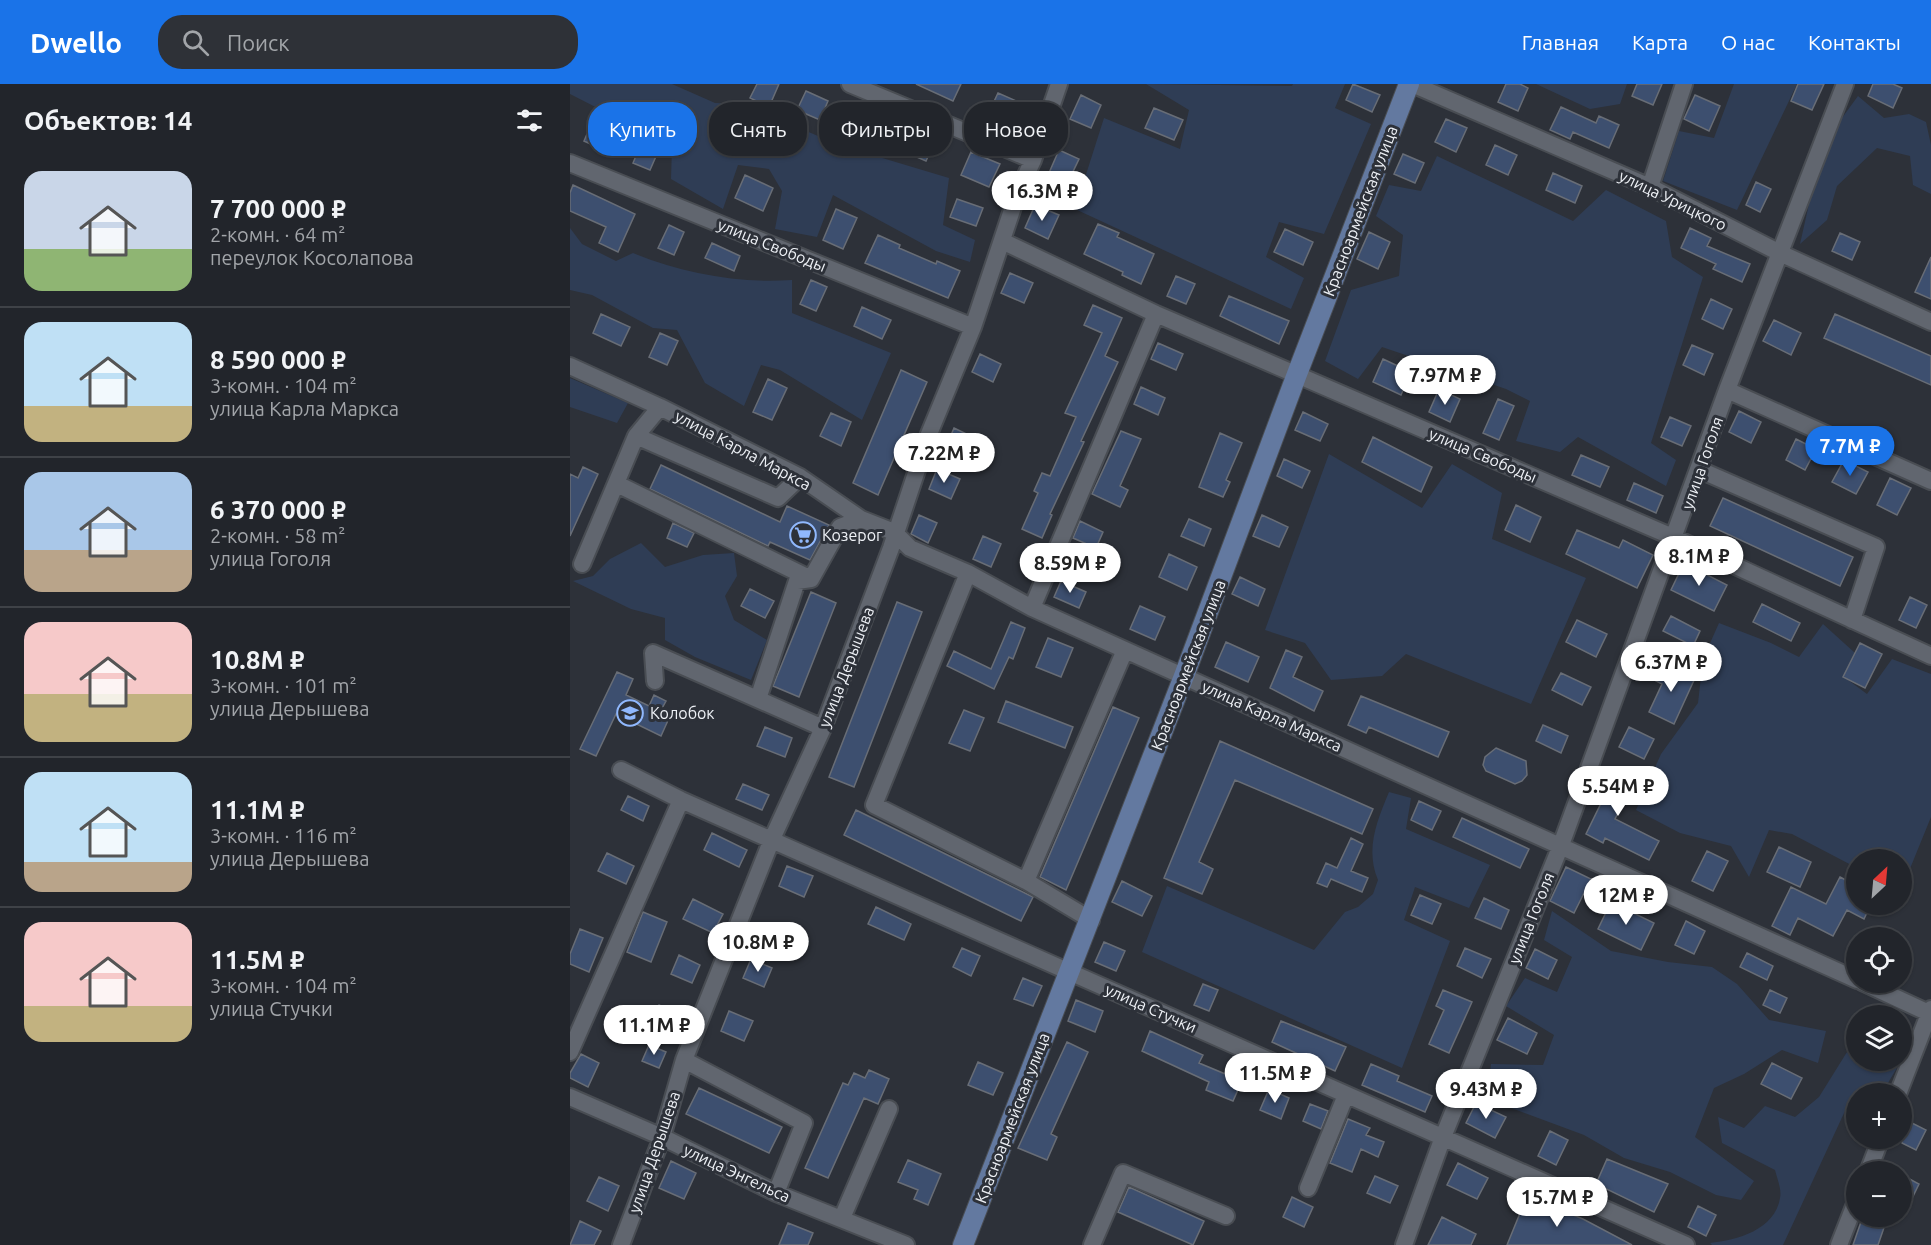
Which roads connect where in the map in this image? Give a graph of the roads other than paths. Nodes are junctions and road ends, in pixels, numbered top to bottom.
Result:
1 (850, 84) edge
2 (1059, 84) edge
3 (1410, 84) edge
4 (1684, 84) edge
5 (1845, 84) edge
6 (1034, 160) junction
7 (570, 163) edge
8 (1650, 188) junction
9 (1002, 241) junction
10 (1780, 253) junction
11 (1156, 314) junction
12 (1931, 322) edge
13 (973, 327) junction
14 (570, 366) edge
15 (1297, 374) junction
16 (1727, 390) junction
17 (660, 407) junction
18 (636, 436) junction
19 (1700, 470) junction
20 (800, 477) junction
21 (1931, 481) edge
22 (617, 484) junction
23 (861, 519) junction
24 (894, 532) junction
25 (1675, 538) junction
26 (582, 564) dead end
27 (968, 573) junction
28 (811, 579) junction
29 (1032, 608) junction
30 (1852, 620) junction
31 (1125, 650) junction
32 (1931, 656) edge
33 (1184, 676) junction
34 (655, 681) dead end
35 (758, 699) junction
36 (823, 728) junction
37 (621, 770) dead end
38 (681, 800) junction
39 (772, 839) junction
40 (1561, 845) junction
41 (1026, 880) junction
42 (1091, 920) junction
43 (1070, 971) junction
44 (1846, 975) edge
45 (1887, 993) edge
46 (1930, 1012) edge
47 (570, 1052) edge
48 (684, 1060) junction
49 (1902, 1083) edge
50 (1346, 1095) junction
51 (570, 1097) edge
52 (889, 1109) dead end
53 (662, 1137) junction
54 (1443, 1137) junction
55 (1308, 1188) dead end
56 (776, 1193) junction
57 (1226, 1216) dead end
58 (842, 1218) junction
59 (1846, 1227) edge
60 (621, 1245) edge
61 (906, 1245) edge
62 (963, 1245) edge
63 (1092, 1245) edge
64 (1404, 1245) edge
65 (1686, 1245) edge
66 (1839, 1245) edge

1 - 6 street
2 - 6 street, улица Дерышева
3 - 8 street, улица Урицкого
3 - 15 main road, Красноармейская улица
4 - 8 street
5 - 10 street, улица Гоголя
6 - 9 street, улица Дерышева
7 - 13 street, улица Свободы
8 - 10 street, улица Урицкого
9 - 11 street, улица Свободы
9 - 13 street, улица Дерышева
10 - 12 street, улица Урицкого
10 - 16 street, улица Гоголя
11 - 15 street, улица Свободы
11 - 29 street
13 - 24 street, улица Дерышева
14 - 17 street, улица Карла Маркса
15 - 25 street, улица Свободы
15 - 33 main road, Красноармейская улица
16 - 19 street, улица Гоголя
16 - 21 street
17 - 18 street
17 - 20 street, улица Карла Маркса
18 - 20 street
18 - 22 street
19 - 25 street, улица Гоголя
19 - 30 street
20 - 23 street, улица Карла Маркса
22 - 26 street
22 - 28 street
23 - 24 street, улица Карла Маркса
23 - 28 street
24 - 27 street, улица Карла Маркса
24 - 36 street, улица Дерышева
25 - 30 street, улица Свободы
25 - 40 street, улица Гоголя
27 - 29 street, улица Карла Маркса
27 - 41 street
28 - 35 street
29 - 31 street, улица Карла Маркса
30 - 32 street, улица Свободы
31 - 33 street, улица Карла Маркса
31 - 41 street
33 - 40 street, улица Карла Маркса
33 - 42 main road, Красноармейская улица
34 - 35 street
35 - 36 street
36 - 39 street, улица Дерышева
37 - 38 street, улица Стучки
38 - 39 street, улица Стучки
38 - 47 street
39 - 43 street, улица Стучки
39 - 48 street, улица Дерышева
40 - 44 street, улица Карла Маркса
40 - 54 street, улица Гоголя
41 - 42 street
42 - 43 main road, Красноармейская улица
43 - 50 street, улица Стучки
43 - 62 main road, Красноармейская улица
45 - 46 street
46 - 49 street
48 - 53 street, улица Дерышева
48 - 56 street
50 - 54 street, улица Стучки
50 - 55 street
51 - 53 street, улица Энгельса
52 - 58 street
53 - 56 street, улица Энгельса
53 - 60 street, улица Дерышева
54 - 64 street, улица Гоголя
54 - 65 street, улица Стучки
56 - 58 street, улица Энгельса
57 - 63 street
58 - 61 street, улица Энгельса
59 - 66 street

